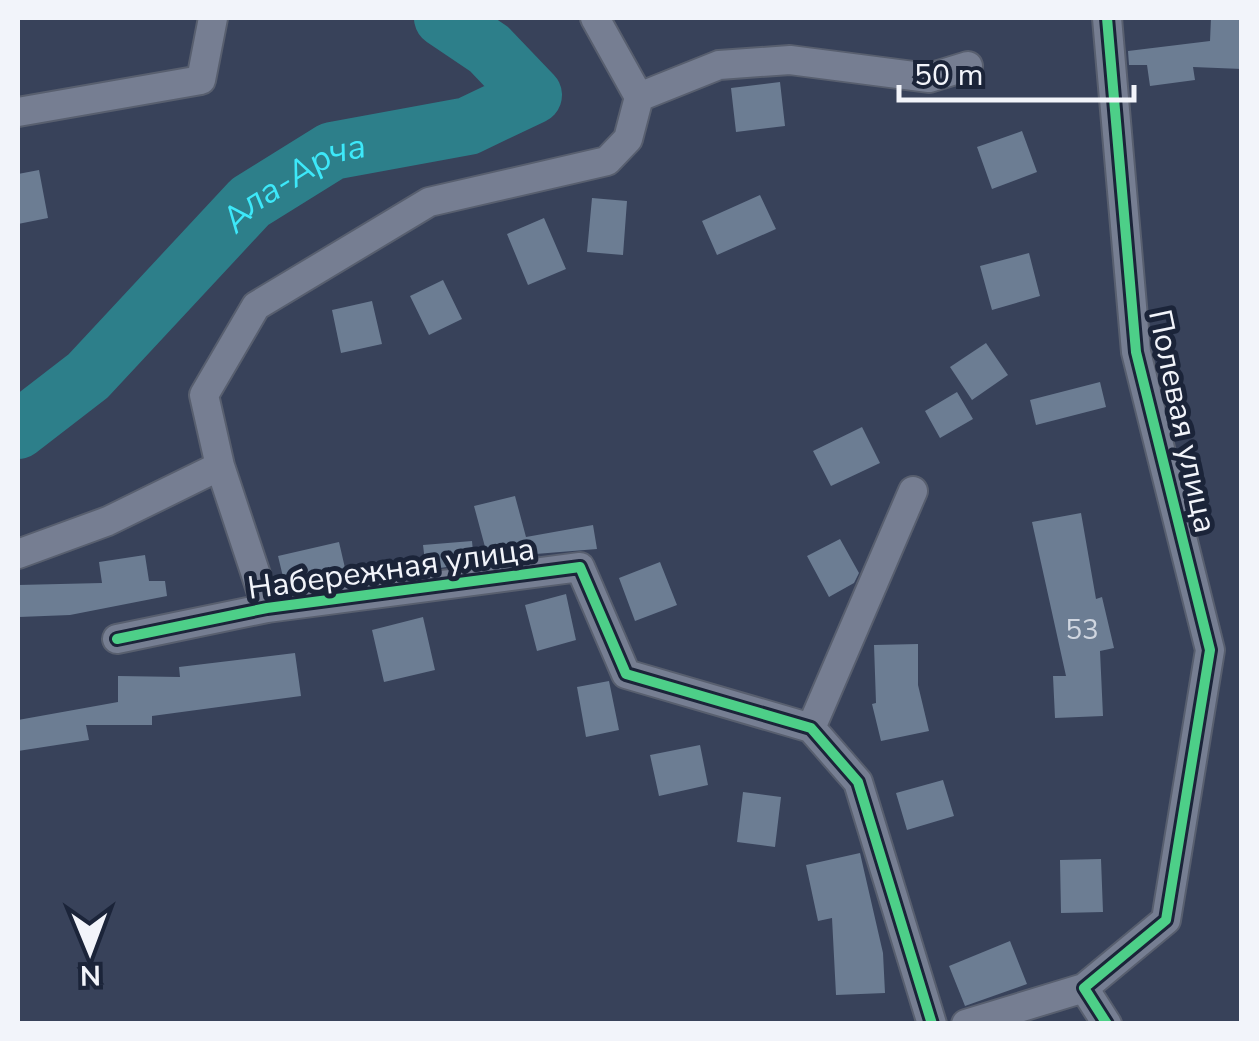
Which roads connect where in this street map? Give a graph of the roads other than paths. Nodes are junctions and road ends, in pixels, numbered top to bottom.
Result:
1 (213, 18) edge
2 (595, 18) edge
3 (1107, 18) edge
4 (968, 66) dead end
5 (639, 97) junction
6 (18, 112) edge
7 (220, 466) junction
8 (913, 491) dead end
9 (18, 554) edge
10 (267, 608) junction
11 (117, 639) dead end
12 (810, 728) junction
13 (1084, 988) junction
14 (932, 1024) edge
15 (966, 1024) edge
16 (1107, 1024) edge

1 - 6 street
2 - 5 street
3 - 13 street, Полевая улица
4 - 5 street
5 - 7 street
7 - 9 street
7 - 10 street
8 - 12 street
10 - 11 street, Набережная улица
10 - 12 street, Набережная улица
12 - 14 street
13 - 15 street
13 - 16 street

